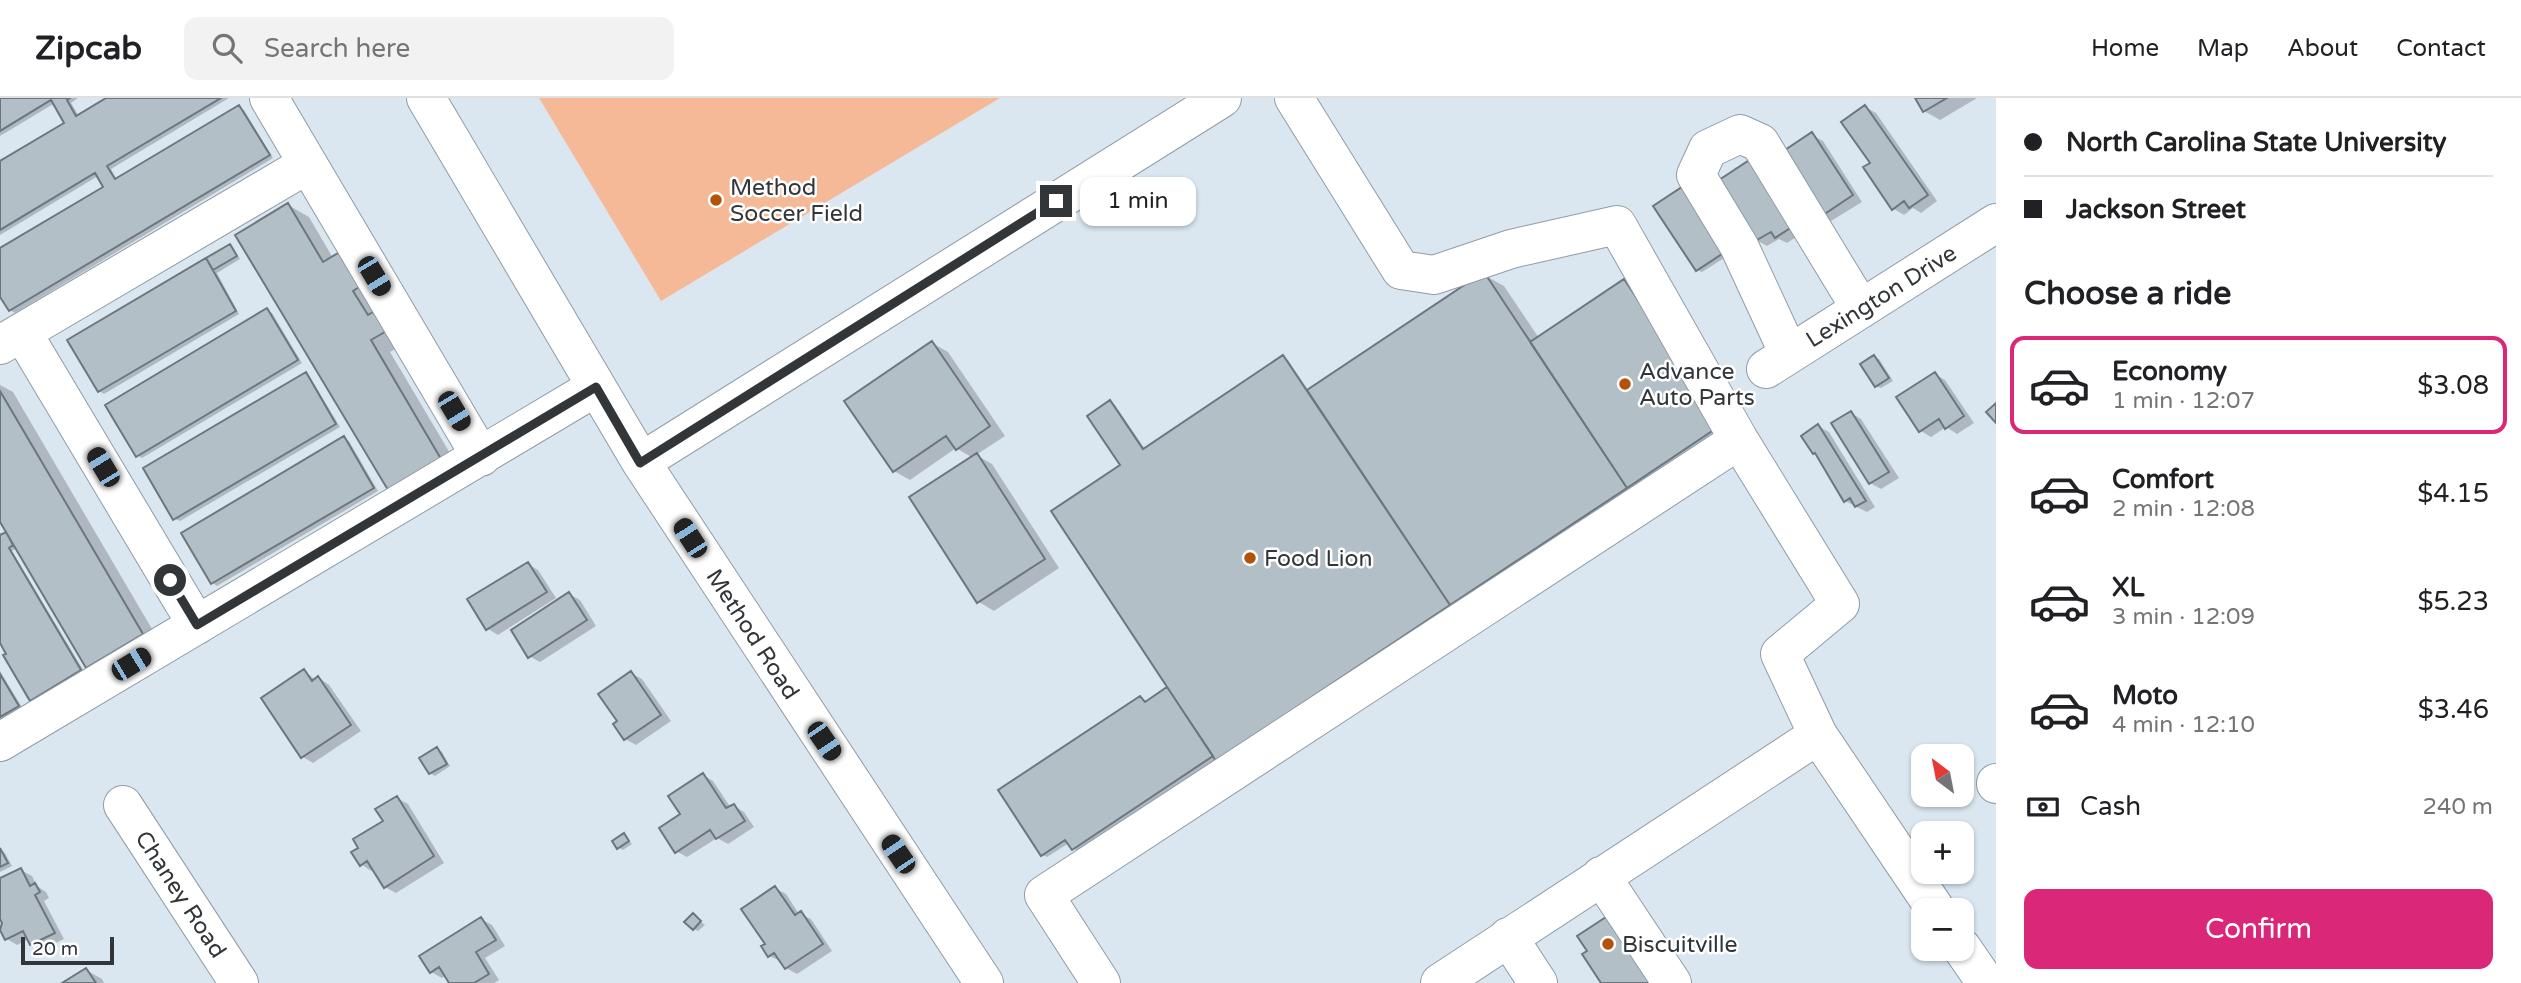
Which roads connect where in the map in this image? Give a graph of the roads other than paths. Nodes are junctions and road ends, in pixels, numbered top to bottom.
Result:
1 (269, 98) edge
2 (426, 98) edge
3 (1222, 98) edge
4 (1294, 98) edge
5 (308, 164) junction
6 (1996, 223) edge
7 (1861, 309) junction
8 (11, 338) edge
9 (596, 387) junction
10 (1740, 440) junction
11 (481, 457) junction
12 (640, 463) junction
13 (197, 625) junction
14 (1818, 735) junction
15 (0, 742) edge
16 (123, 805) dead end
17 (1601, 876) junction
18 (1928, 898) edge
19 (1508, 937) junction
20 (1971, 961) edge
21 (239, 983) edge
22 (984, 983) edge
23 (1101, 983) edge
24 (1440, 983) edge
25 (1538, 983) edge
26 (1672, 983) edge
27 (1986, 983) edge

1 - 5 street
2 - 9 street, Method Road
3 - 12 street
4 - 10 street
5 - 8 street
5 - 11 street
6 - 7 street, Lexington Drive
7 - 7 street, Lexington Drive
8 - 13 street
9 - 11 street
9 - 12 street, Method Road
10 - 14 street
10 - 23 street
11 - 13 street
12 - 22 street, Method Road
13 - 15 street
14 - 17 street
14 - 18 street
16 - 21 street, Chaney Road
17 - 19 street
17 - 26 street
19 - 24 street
19 - 25 street
20 - 27 street

